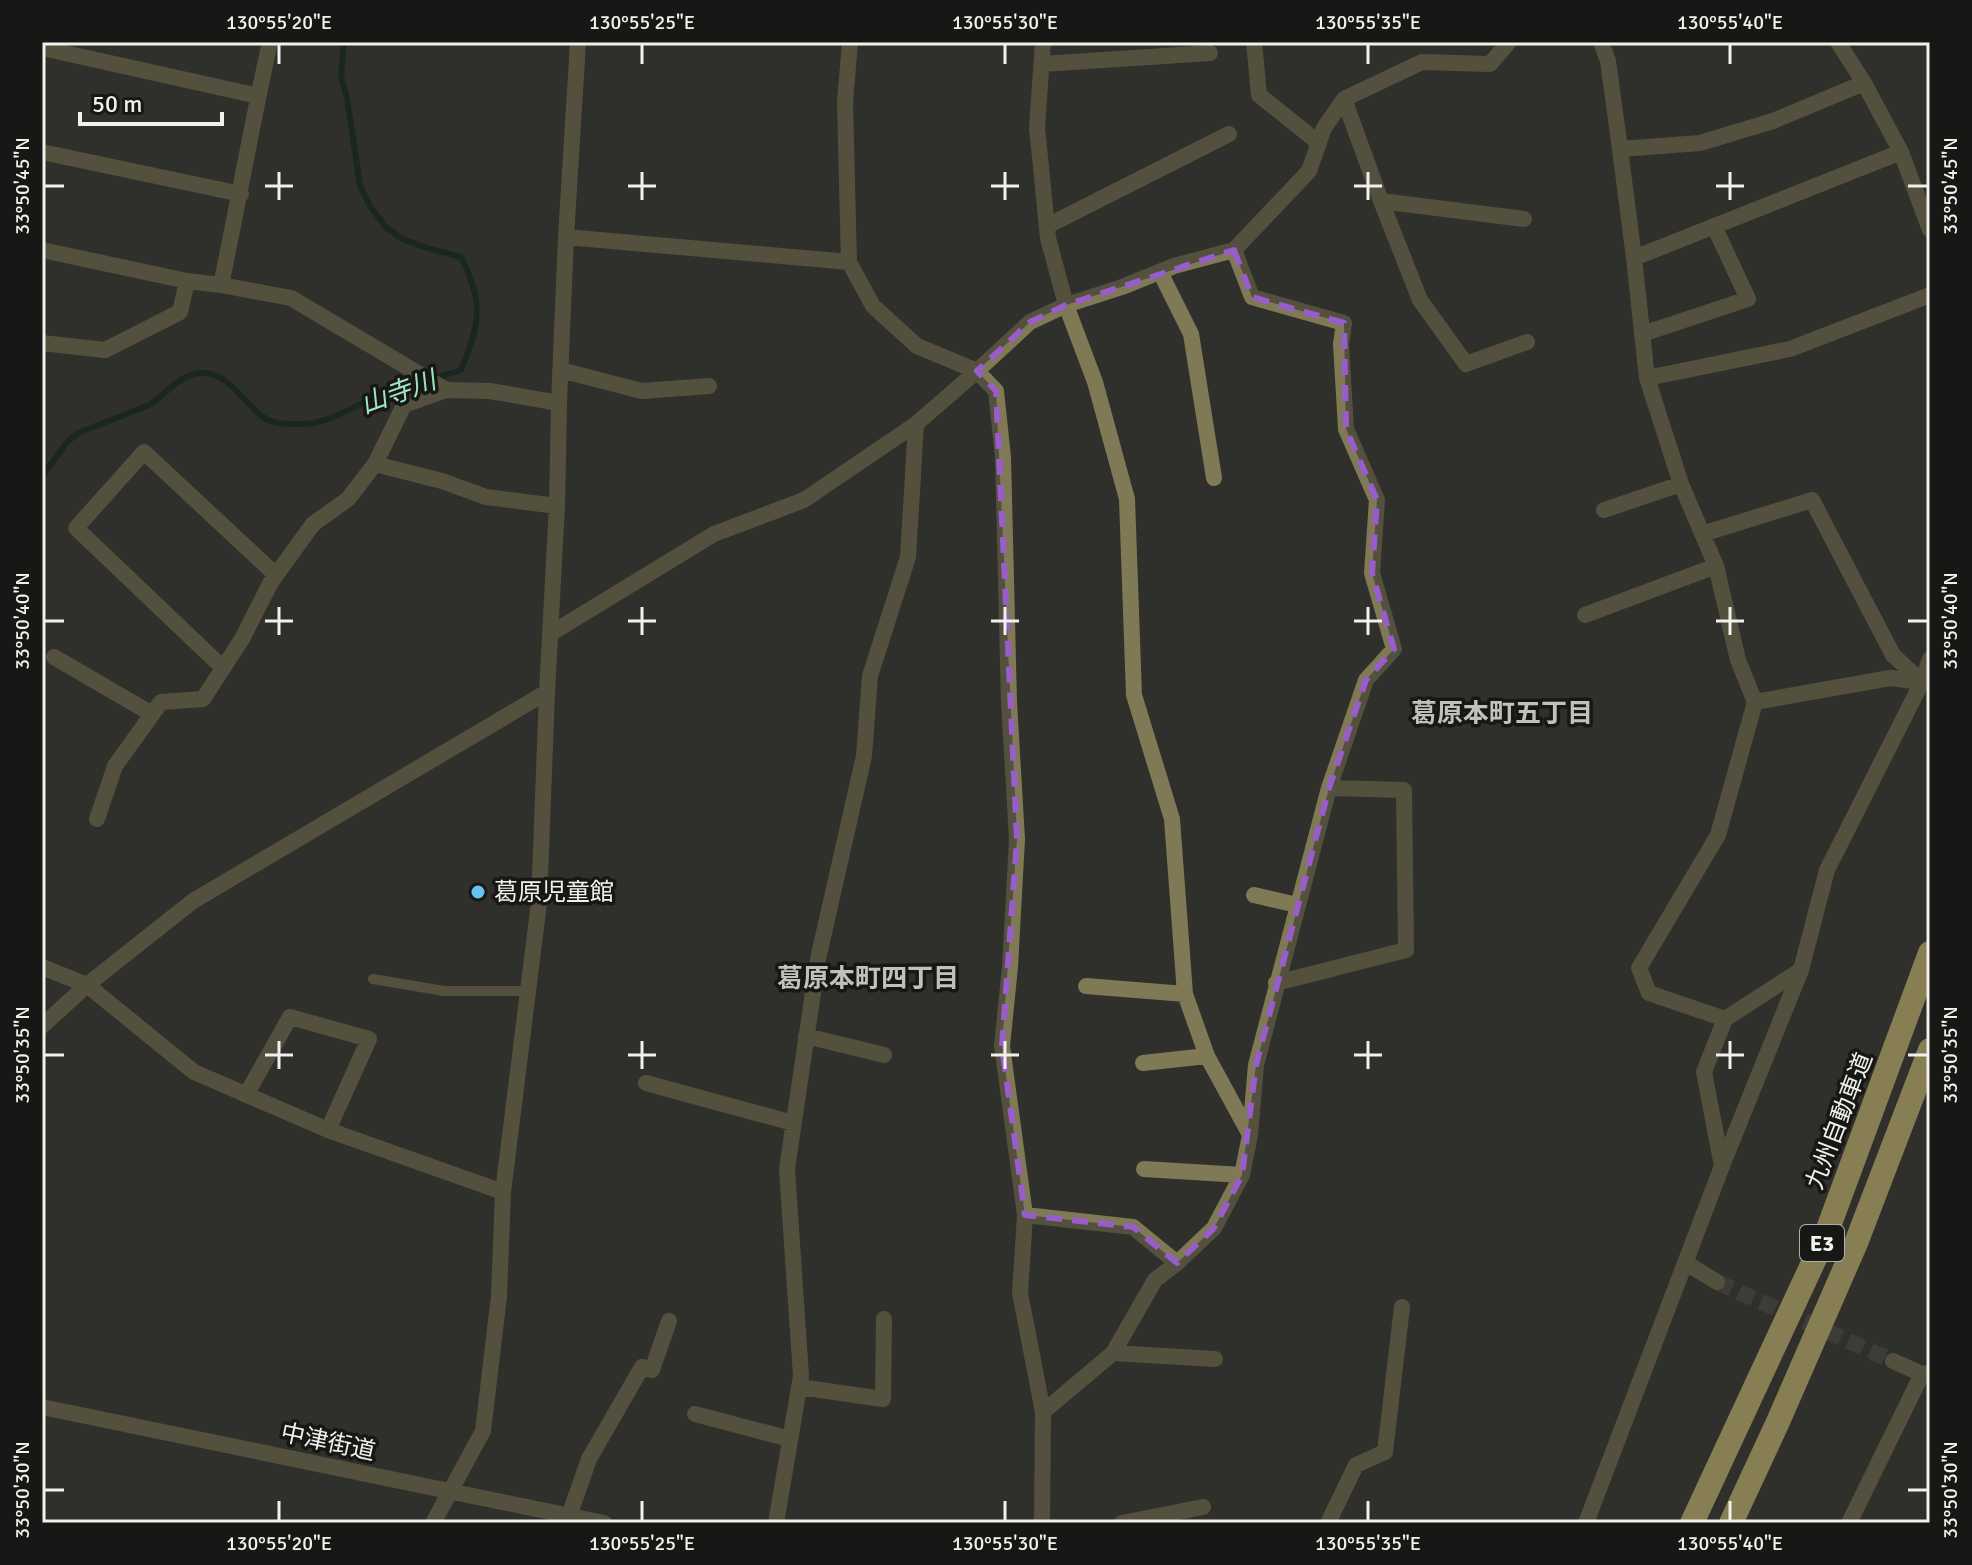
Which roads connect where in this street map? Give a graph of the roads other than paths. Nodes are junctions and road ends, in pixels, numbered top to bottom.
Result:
1 (50, 42) edge
2 (270, 42) edge
3 (578, 42) edge
4 (850, 42) edge
5 (1043, 42) edge
6 (1254, 42) edge
7 (1509, 42) edge
8 (1601, 42) edge
9 (1838, 42) edge
10 (1210, 53) dead end
11 (1042, 64) junction
12 (1864, 83) junction
13 (258, 96) junction
14 (1344, 99) junction
15 (1229, 134) dead end
16 (1319, 143) junction
17 (1620, 149) junction
18 (42, 152) edge
19 (1901, 152) junction
20 (241, 194) junction
21 (1381, 201) junction
22 (1524, 219) dead end
23 (1047, 226) junction
24 (1714, 226) junction
25 (1930, 230) edge
26 (566, 237) junction
27 (42, 250) edge
28 (1234, 250) junction
29 (1634, 258) junction
30 (849, 262) junction
31 (1160, 272) junction
32 (187, 281) junction
33 (221, 285) junction
34 (1930, 295) edge
35 (1066, 305) junction
36 (1642, 334) junction
37 (1527, 342) dead end
38 (42, 343) edge
39 (560, 370) junction
40 (977, 371) junction
41 (1647, 378) junction
42 (709, 386) dead end
43 (444, 389) junction
44 (559, 403) junction
45 (916, 424) junction
46 (375, 464) junction
47 (1214, 478) dead end
48 (1681, 484) junction
49 (557, 506) junction
50 (1604, 510) dead end
51 (1702, 534) junction
52 (1716, 566) junction
53 (276, 575) junction
54 (1585, 615) dead end
55 (550, 634) junction
56 (54, 657) dead end
57 (1930, 659) edge
58 (223, 668) junction
59 (1922, 682) junction
60 (547, 692) junction
61 (1755, 702) junction
62 (152, 714) junction
63 (1329, 788) junction
64 (97, 819) dead end
65 (1254, 895) dead end
66 (1297, 905) junction
67 (1930, 953) edge
68 (42, 967) edge
69 (1801, 970) junction
70 (373, 979) dead end
71 (1276, 983) junction
72 (87, 985) junction
73 (1086, 986) dead end
74 (528, 991) junction
75 (1185, 994) junction
76 (1725, 1019) junction
77 (42, 1026) edge
78 (806, 1036) junction
79 (1930, 1050) edge
80 (884, 1055) dead end
81 (1207, 1056) junction
82 (1143, 1063) dead end
83 (646, 1083) dead end
84 (246, 1095) junction
85 (793, 1123) junction
86 (328, 1130) junction
87 (1250, 1135) junction
88 (1722, 1166) junction
89 (1144, 1169) dead end
90 (1242, 1175) junction
91 (503, 1192) junction
92 (1025, 1215) junction
93 (1177, 1263) junction
94 (1686, 1263) junction
95 (1717, 1282) tunnel mouth
96 (1402, 1307) dead end
97 (884, 1319) dead end
98 (669, 1321) dead end
99 (1113, 1353) junction
100 (1215, 1359) dead end
101 (1893, 1361) tunnel mouth
102 (1926, 1373) edge
103 (799, 1387) junction
104 (42, 1407) edge
105 (1043, 1412) junction
106 (695, 1414) dead end
107 (790, 1439) junction
108 (450, 1492) junction
109 (1203, 1507) dead end
110 (569, 1516) junction
111 (433, 1523) edge
112 (604, 1523) edge
113 (776, 1523) edge
114 (1042, 1523) edge
115 (1122, 1523) edge
116 (1328, 1523) edge
117 (1586, 1523) edge
118 (1692, 1523) edge
119 (1731, 1523) edge
120 (1849, 1523) edge

1 - 13 street
2 - 13 street
3 - 26 street
4 - 30 street
5 - 11 street
6 - 16 street
7 - 14 street
8 - 17 street
9 - 12 street
10 - 11 street
11 - 23 street
12 - 17 street
12 - 19 street
13 - 20 street
14 - 16 street
14 - 21 street
15 - 23 street
16 - 28 street
17 - 29 street
18 - 20 street
19 - 24 street
19 - 25 street
20 - 33 street
21 - 22 street
21 - 37 street
23 - 35 street
24 - 29 street
24 - 36 street
26 - 30 street
26 - 39 street
27 - 32 street
28 - 31 street
28 - 63 street
29 - 36 street
30 - 40 street
31 - 35 street
31 - 47 street
32 - 33 street
32 - 38 street
33 - 43 street
34 - 41 street
35 - 40 street
35 - 75 street
36 - 41 street
39 - 42 street
39 - 44 street
40 - 45 street
40 - 92 street
41 - 48 street
43 - 44 street
43 - 46 street
44 - 49 street
45 - 55 street
45 - 78 street
46 - 49 street
46 - 53 street
48 - 50 street
48 - 51 street
49 - 55 street
51 - 52 street
51 - 59 street
52 - 54 street
52 - 61 street
53 - 58 street
53 - 58 street
55 - 60 street
56 - 62 street
57 - 59 street
58 - 62 street
59 - 61 street
59 - 69 street
60 - 72 street
60 - 74 street
61 - 76 street
62 - 64 street
63 - 66 street
63 - 71 street
65 - 66 street
66 - 71 street
67 - 118 highway, 九州自動車道 / E3
68 - 72 street
69 - 76 street
69 - 88 street
70 - 74 lane
71 - 87 street
72 - 77 street
72 - 84 street
73 - 75 street
74 - 91 street
75 - 81 street
76 - 88 street
78 - 80 street
78 - 85 street
79 - 119 highway, E3
81 - 82 street
81 - 87 street
83 - 85 street
84 - 86 street
84 - 86 street
85 - 103 street
86 - 91 street
87 - 90 street
88 - 94 street
89 - 90 street
90 - 93 street
91 - 108 street
92 - 93 street
92 - 105 street
93 - 99 street
94 - 95 street
94 - 117 street
96 - 116 street
97 - 103 street
98 - 110 street
99 - 100 street
99 - 105 street
101 - 102 street
102 - 120 street
103 - 107 street
104 - 108 street, 中津街道
105 - 114 street
106 - 107 street
107 - 113 street
108 - 110 street, 中津街道
108 - 111 street
109 - 115 street
110 - 112 street, 中津街道

